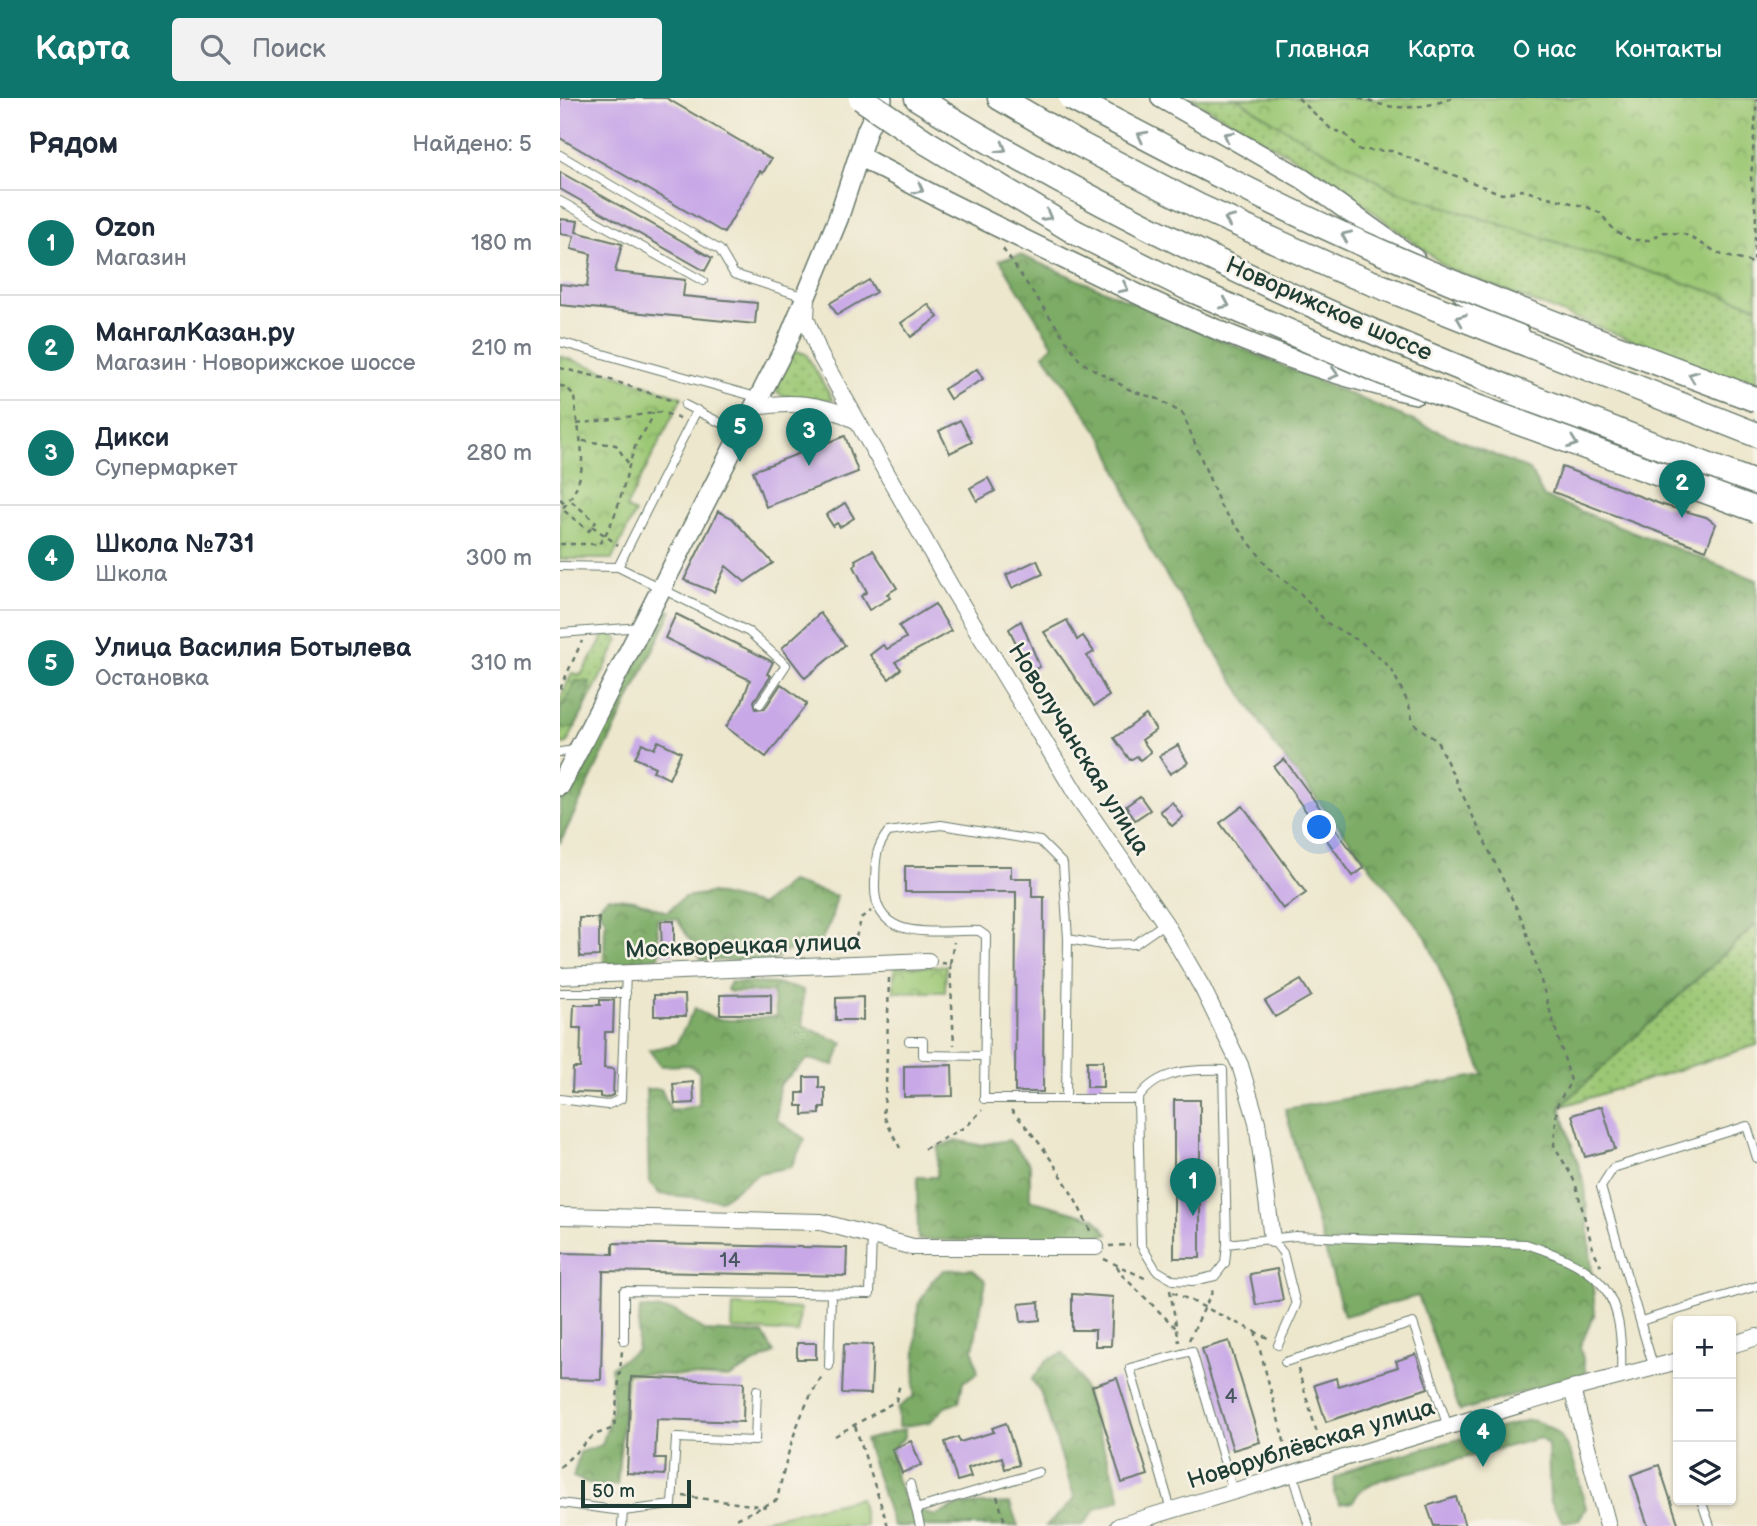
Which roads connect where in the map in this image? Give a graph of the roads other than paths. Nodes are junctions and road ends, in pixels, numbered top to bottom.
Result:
1 (861, 98) edge
2 (883, 98) edge
3 (918, 98) edge
4 (1000, 98) edge
5 (1072, 98) edge
6 (1161, 98) edge
7 (560, 155) edge
8 (859, 156) junction
9 (560, 201) edge
10 (703, 281) dead end
11 (807, 298) junction
12 (560, 341) edge
13 (786, 345) junction
14 (1547, 354) junction
15 (820, 355) junction
16 (1757, 400) edge
17 (757, 402) junction
18 (685, 405) road end
19 (697, 411) junction
20 (855, 420) junction
21 (1611, 426) junction
22 (742, 434) junction
23 (1757, 435) edge
24 (1753, 487) edge
25 (1757, 510) edge
26 (560, 566) edge
27 (618, 567) junction
28 (662, 587) junction
29 (641, 627) junction
30 (560, 633) edge
31 (760, 704) dead end
32 (569, 751) edge
33 (560, 786) edge
34 (1165, 923) junction
35 (1068, 939) junction
36 (928, 961) road end
37 (626, 973) junction
38 (560, 976) edge
39 (560, 993) edge
40 (626, 993) junction
41 (909, 1041) dead end
42 (984, 1056) junction
43 (1240, 1065) junction
44 (1223, 1070) junction
45 (560, 1099) edge
46 (1066, 1099) junction
47 (1138, 1099) junction
48 (1757, 1123) edge
49 (1747, 1126) junction
50 (1757, 1158) edge
51 (560, 1216) edge
52 (872, 1236) junction
53 (1272, 1239) junction
54 (1227, 1244) junction
55 (1088, 1247) road end
56 (1757, 1286) edge
57 (831, 1294) junction
58 (1641, 1321) junction
59 (1757, 1337) edge
60 (624, 1341) road end
61 (1736, 1343) edge
62 (1278, 1345) road end
63 (1286, 1362) dead end
64 (1673, 1363) edge
65 (829, 1366) road end
66 (1654, 1369) junction
67 (1621, 1378) junction
68 (1572, 1389) junction
69 (757, 1390) dead end
70 (1448, 1427) junction
71 (1039, 1472) dead end
72 (1293, 1474) junction
73 (910, 1485) dead end
74 (1233, 1492) junction
75 (560, 1503) edge
76 (1703, 1505) edge
77 (916, 1509) junction
78 (1171, 1510) junction
79 (623, 1511) junction
80 (622, 1526) edge
81 (920, 1526) edge
82 (1121, 1526) edge
83 (1309, 1526) edge
84 (1608, 1526) edge
85 (1710, 1526) edge

1 -> 25 highway, bridge
2 - 8 street
3 -> 21 highway, Новорижское шоссе
14 -> 4 highway, Новорижское шоссе
16 -> 5 highway, bridge
14 -> 6 street
7 - 11 lane
8 - 11 street
8 -> 21 street
9 - 10 lane
11 - 13 street
11 - 15 street, Новолучанская улица
12 - 17 lane
13 - 15 street
13 - 17 street
14 - 23 highway, Новорижское шоссе
15 - 20 street, Новолучанская улица
17 - 20 street
17 - 22 street
18 - 19 lane
19 - 22 lane
19 - 27 lane
20 - 34 street, Новолучанская улица
21 - 24 highway, Новорижское шоссе
22 - 28 street
26 - 27 lane
27 - 28 lane
28 - 29 street
28 - 31 lane
29 - 30 lane
29 - 32 street
32 - 33 street
34 - 35 lane
34 - 43 street, Новолучанская улица
35 - 42 lane
35 - 46 lane
36 - 37 street, Москворецкая улица
37 - 38 street, Москворецкая улица
37 - 40 lane
39 - 40 lane
40 - 45 lane
41 - 42 lane
42 - 46 lane
43 - 44 lane
43 - 53 street, Новолучанская улица
44 - 47 lane
44 - 54 lane
46 - 47 lane
47 - 54 lane
48 - 49 lane
49 - 50 lane
49 - 58 lane
51 - 52 street
52 - 55 street
52 - 57 lane
53 - 54 lane
53 - 62 lane
53 - 67 lane
56 - 58 lane
57 - 60 lane
57 - 65 lane
58 - 66 lane
59 - 61 street
63 - 70 lane
64 - 66 street, Новорублёвская улица
66 - 67 street, Новорублёвская улица
67 - 68 street, Новорублёвская улица
68 - 70 street, Новорублёвская улица
68 - 84 street
69 - 79 lane
70 - 72 street, Новорублёвская улица
71 - 77 lane
72 - 74 street, Новорублёвская улица
72 - 83 lane
73 - 77 lane
74 - 78 street, Новорублёвская улица
74 - 78 lane
75 - 79 lane
76 - 85 lane
77 - 81 lane
78 - 82 street, Новорублёвская улица
79 - 80 lane

